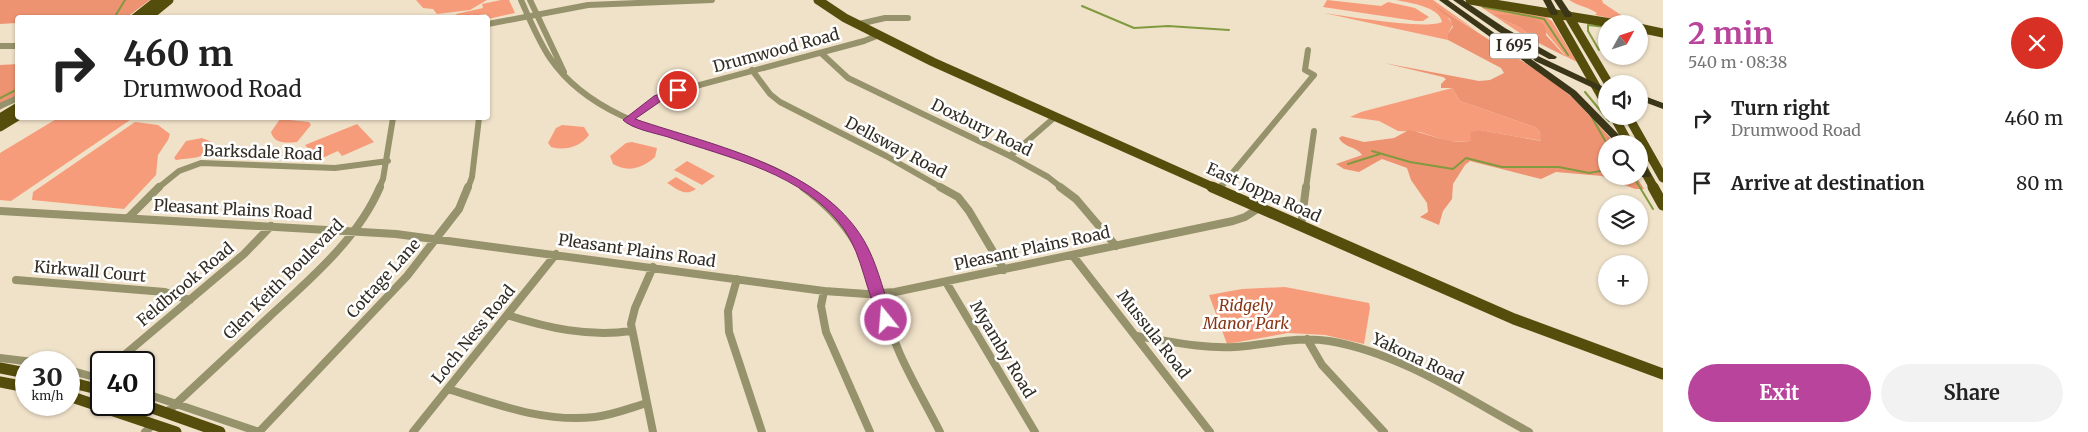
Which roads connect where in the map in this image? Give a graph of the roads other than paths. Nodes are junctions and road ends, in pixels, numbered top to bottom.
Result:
1 (158, 0) edge
2 (169, 0) edge
3 (520, 0) edge
4 (530, 0) edge
5 (712, 0) edge
6 (818, 0) edge
7 (830, 0) edge
8 (1547, 0) edge
9 (1558, 0) edge
10 (1450, 2) edge
11 (1466, 7) edge
12 (1521, 8) junction
13 (1554, 13) junction
14 (139, 15) edge
15 (143, 15) edge
16 (151, 15) edge
17 (1568, 15) junction
18 (537, 16) junction
19 (529, 18) junction
20 (908, 18) dead end
21 (1598, 20) edge
22 (1598, 20) edge
23 (490, 24) edge
24 (859, 24) junction
25 (1560, 25) junction
26 (1648, 30) edge
27 (1663, 33) edge
28 (879, 35) junction
29 (1585, 40) junction
30 (0, 46) edge
31 (15, 46) edge
32 (1308, 50) dead end
33 (821, 53) junction
34 (752, 70) junction
35 (564, 72) junction
36 (1603, 75) edge
37 (1598, 79) edge
38 (1598, 87) edge
39 (1598, 90) edge
40 (15, 99) edge
41 (1648, 104) edge
42 (0, 106) edge
43 (1663, 106) edge
44 (1648, 107) edge
45 (15, 109) edge
46 (1663, 114) edge
47 (1056, 117) junction
48 (1, 118) edge
49 (15, 118) edge
50 (393, 120) edge
51 (479, 120) edge
52 (628, 120) junction
53 (0, 127) edge
54 (1314, 131) dead end
55 (1619, 135) edge
56 (1648, 152) edge
57 (1010, 156) junction
58 (388, 161) junction
59 (1663, 178) edge
60 (1648, 179) edge
61 (1218, 190) junction
62 (1663, 205) edge
63 (1259, 208) junction
64 (0, 211) edge
65 (128, 218) junction
66 (270, 226) junction
67 (1301, 226) junction
68 (354, 231) junction
69 (437, 239) junction
70 (1116, 246) junction
71 (556, 254) junction
72 (1073, 256) junction
73 (653, 267) junction
74 (1004, 270) junction
75 (737, 279) junction
76 (16, 280) dead end
77 (946, 282) junction
78 (824, 290) junction
79 (878, 294) junction
80 (190, 300) junction
81 (508, 315) junction
82 (631, 331) junction
83 (1137, 336) junction
84 (1307, 339) junction
85 (129, 351) edge
86 (0, 358) edge
87 (15, 360) edge
88 (0, 368) edge
89 (15, 371) edge
90 (1663, 374) edge
91 (0, 382) edge
92 (15, 384) edge
93 (448, 389) junction
94 (155, 397) edge
95 (80, 400) edge
96 (647, 403) junction
97 (176, 404) junction
98 (155, 409) edge
99 (166, 413) junction
100 (149, 428) edge
101 (176, 432) edge
102 (220, 432) edge
103 (259, 432) edge
104 (413, 432) edge
105 (654, 432) edge
106 (762, 432) edge
107 (870, 432) edge
108 (940, 432) edge
109 (1035, 432) edge
110 (1210, 432) edge
111 (1384, 432) edge
112 (1529, 432) edge

1 - 14 main road
1 - 15 main road
2 - 16 main road
3 - 19 street
4 - 18 street
5 - 18 street
6 - 24 main road, East Joppa Road
7 - 24 main road, East Joppa Road
8 - 13 highway
9 - 17 highway
10 - 11 highway, I 695
11 - 12 main road
11 - 37 highway, I 695
11 - 38 highway, I 695
11 - 55 highway
12 - 13 main road
12 - 25 main road
13 - 17 main road
13 - 25 main road
17 - 21 main road
17 - 29 main road
18 - 19 street
18 - 35 street
19 - 23 street
19 - 35 street
20 - 24 street
22 - 29 main road
24 - 28 main road, East Joppa Road
25 - 39 main road
26 - 27 main road
28 - 33 street, Drumwood Road
28 - 47 main road, East Joppa Road
29 - 36 main road
30 - 31 street
32 - 61 street
33 - 34 street, Drumwood Road
33 - 57 street, Doxbury Road
34 - 52 street, Drumwood Road
34 - 74 street, Dellsway Road
35 - 52 street
40 - 42 street
41 - 43 highway
44 - 46 highway
45 - 48 main road
47 - 57 street
47 - 61 main road, East Joppa Road
49 - 53 main road
50 - 58 street, Glen Keith Boulevard
51 - 69 street, Cottage Lane
52 - 79 street
54 - 67 street
56 - 59 main road
57 - 70 street, Doxbury Road
58 - 65 street, Barksdale Road
58 - 68 street, Glen Keith Boulevard
60 - 62 main road
61 - 63 main road, East Joppa Road
63 - 67 main road, East Joppa Road
63 - 70 street, Pleasant Plains Road
64 - 65 street, Pleasant Plains Road
65 - 66 street, Pleasant Plains Road
66 - 68 street, Pleasant Plains Road
66 - 80 street, Feldbrook Road
67 - 90 main road, East Joppa Road
68 - 69 street, Pleasant Plains Road
68 - 97 street, Glen Keith Boulevard
69 - 71 street, Pleasant Plains Road
69 - 103 street, Cottage Lane
70 - 72 street, Pleasant Plains Road
71 - 73 street, Pleasant Plains Road
71 - 81 street, Loch Ness Road
72 - 74 street, Pleasant Plains Road
72 - 83 street, Mussula Road
73 - 75 street, Pleasant Plains Road
73 - 82 street
74 - 77 street, Pleasant Plains Road
75 - 78 street, Pleasant Plains Road
75 - 106 street
76 - 80 street, Kirkwall Court
77 - 79 street, Pleasant Plains Road
77 - 109 street, Myamby Road
78 - 79 street, Pleasant Plains Road
78 - 107 street
79 - 108 street
80 - 85 street, Feldbrook Road
81 - 82 street
81 - 93 street, Loch Ness Road
82 - 96 street
83 - 84 street, Yakona Road
83 - 110 street, Mussula Road
84 - 111 street
84 - 112 street, Yakona Road
86 - 87 street
88 - 89 main road
91 - 92 main road
93 - 96 street
93 - 104 street, Loch Ness Road
94 - 97 street
95 - 100 main road
96 - 105 street
97 - 99 street, Glen Keith Boulevard
97 - 103 street
98 - 99 main road
99 - 100 main road
99 - 102 main road
100 - 101 main road

